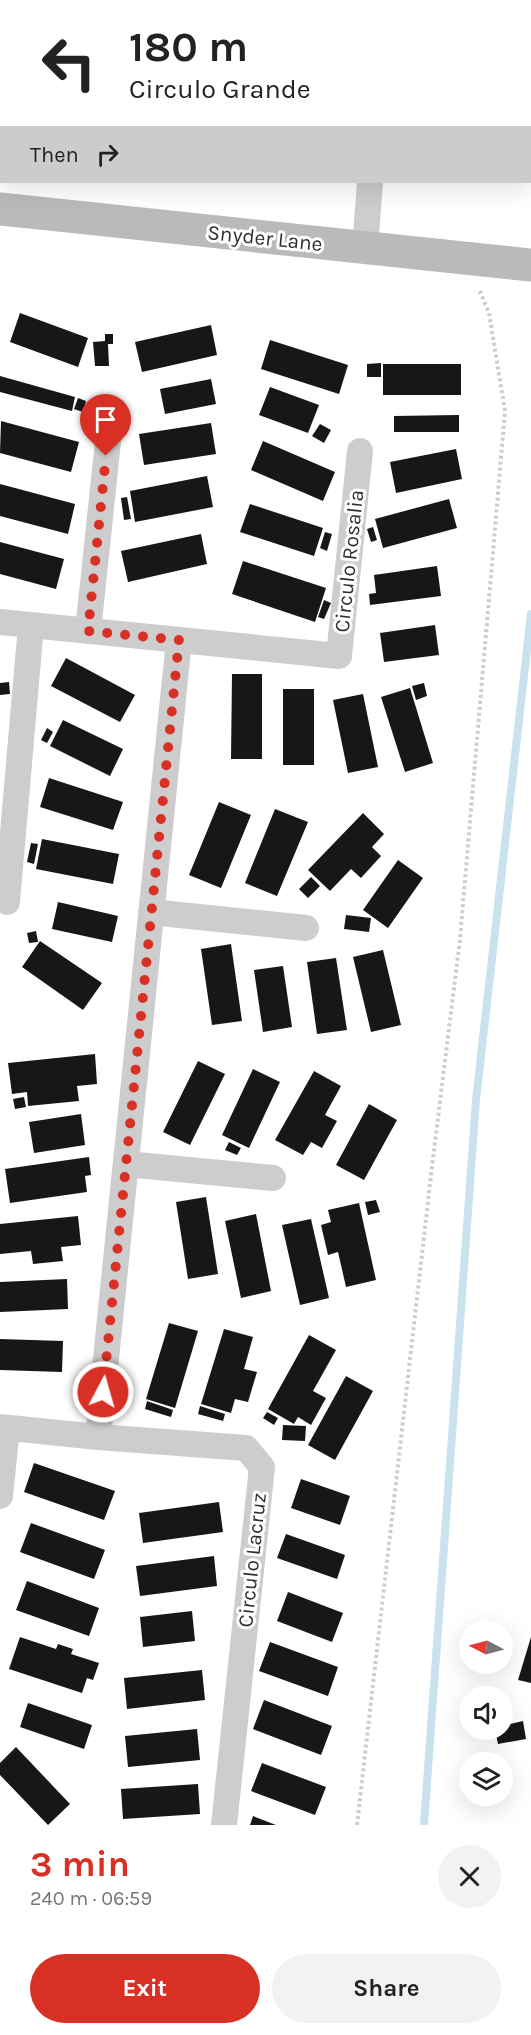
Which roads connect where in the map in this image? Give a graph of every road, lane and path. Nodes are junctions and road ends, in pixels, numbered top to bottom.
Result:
1 (370, 183) edge
2 (0, 209) edge
3 (365, 249) junction
4 (465, 259) junction
5 (519, 264) edge
6 (111, 413) dead end
7 (360, 451) dead end
8 (0, 622) edge
9 (32, 625) junction
10 (88, 631) junction
11 (179, 640) junction
12 (7, 902) dead end
13 (151, 912) junction
14 (306, 928) dead end
15 (126, 1164) junction
16 (273, 1179) dead end
17 (3, 1428) edge
18 (98, 1437) junction
19 (0, 1496) edge
20 (224, 1825) edge
21 (357, 1825) edge

1 - 3 street
2 - 3 street, Snyder Lane
3 - 4 street, Snyder Lane
4 - 5 street, Snyder Lane
4 - 21 path
6 - 10 street
7 - 11 street, Circulo Rosalia
8 - 9 street
9 - 10 street
9 - 12 street
10 - 11 street
11 - 13 street
13 - 14 street
13 - 15 street
15 - 16 street
15 - 18 street
17 - 18 street, Circulo Lacruz
17 - 19 street
18 - 20 street, Circulo Lacruz

